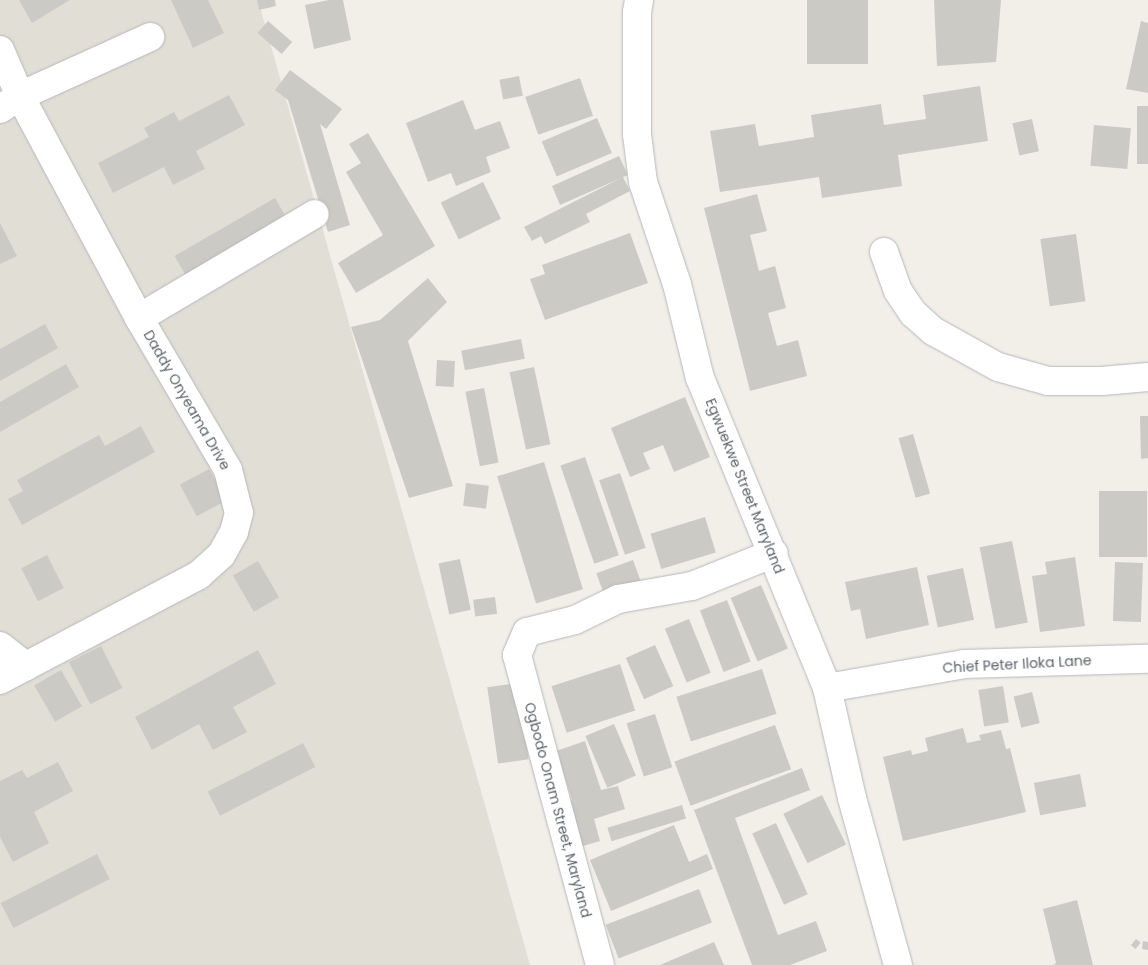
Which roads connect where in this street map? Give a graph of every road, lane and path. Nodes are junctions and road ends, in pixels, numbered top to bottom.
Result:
1 (639, 0) edge
2 (150, 37) dead end
3 (0, 50) edge
4 (10, 102) edge
5 (315, 214) dead end
6 (884, 252) dead end
7 (139, 318) junction
8 (1148, 377) edge
9 (774, 553) junction
10 (0, 646) edge
11 (1148, 659) edge
12 (26, 666) junction
13 (0, 680) edge
14 (827, 688) junction
15 (600, 965) edge
16 (898, 965) edge

1 - 9 street, Egwuekwe Street Maryland
2 - 4 street
3 - 4 street, Daddy Onyeama Drive
4 - 7 street, Daddy Onyeama Drive
5 - 7 street
6 - 8 street
7 - 12 street, Daddy Onyeama Drive
9 - 14 street, Egwuekwe Street Maryland
9 - 15 street, Ogbodo Onam Street, Maryland
10 - 12 street
11 - 14 street, Chief Peter Iloka Lane
12 - 13 street, Daddy Onyeama Drive
14 - 16 street, Egwuekwe Street Maryland

